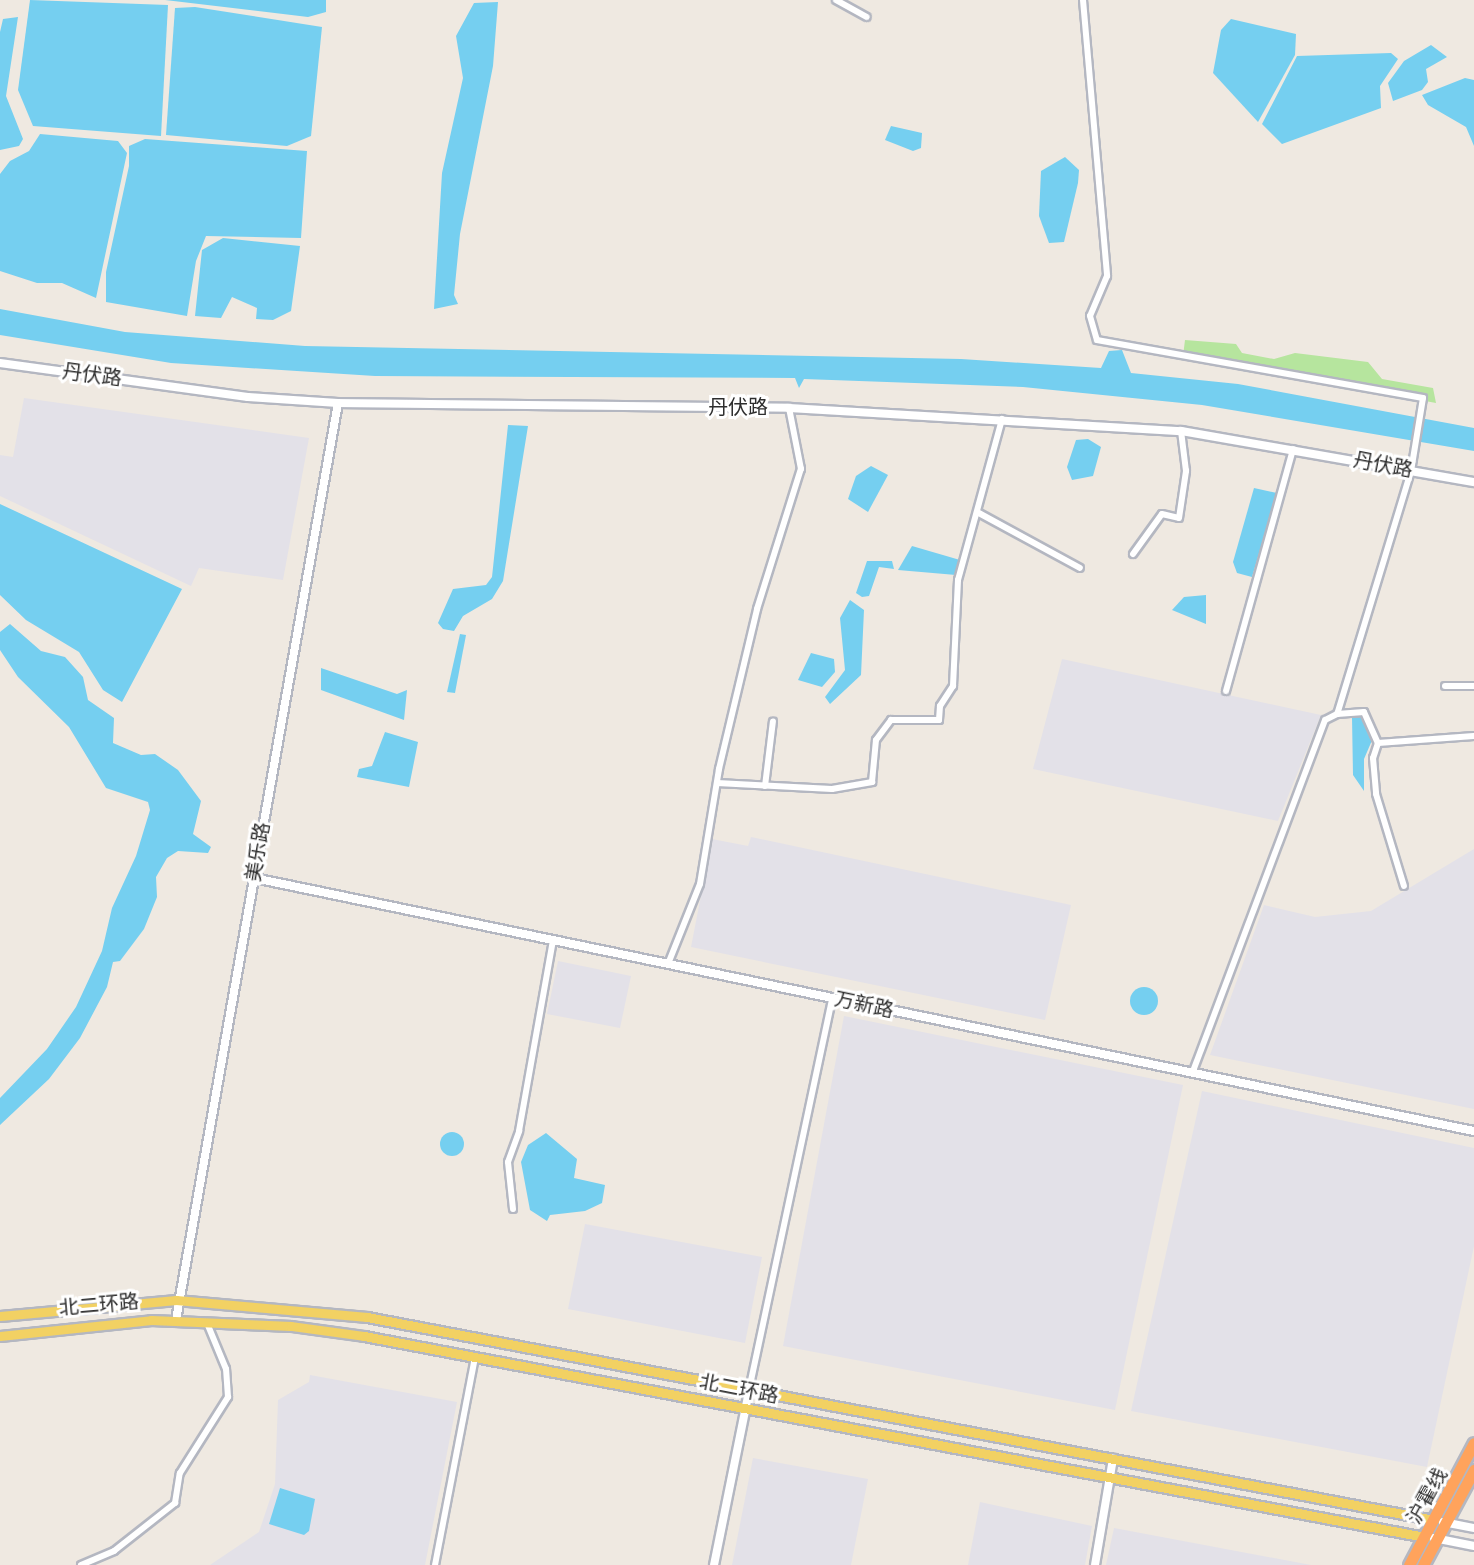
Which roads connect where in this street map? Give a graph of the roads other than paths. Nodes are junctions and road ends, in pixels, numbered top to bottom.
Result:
1 (836, 0) edge
2 (1083, 0) edge
3 (867, 17) dead end
4 (0, 363) edge
5 (338, 403) junction
6 (789, 408) junction
7 (1002, 419) junction
8 (1181, 431) junction
9 (1293, 449) junction
10 (1411, 466) junction
11 (1474, 482) edge
12 (977, 512) junction
13 (1133, 554) dead end
14 (1080, 568) dead end
15 (1445, 686) dead end
16 (1474, 686) edge
17 (1226, 691) dead end
18 (1337, 714) junction
19 (773, 721) dead end
20 (1474, 736) edge
21 (1378, 743) junction
22 (717, 783) junction
23 (765, 786) junction
24 (254, 878) junction
25 (1404, 886) dead end
26 (553, 940) junction
27 (668, 964) junction
28 (832, 998) junction
29 (1192, 1073) junction
30 (1474, 1131) edge
31 (513, 1209) dead end
32 (176, 1300) junction
33 (0, 1316) edge
34 (176, 1320) junction
35 (205, 1320) junction
36 (0, 1336) edge
37 (478, 1339) junction
38 (475, 1358) junction
39 (749, 1392) junction
40 (746, 1409) junction
41 (1474, 1443) edge
42 (1113, 1459) junction
43 (1474, 1470) edge
44 (1110, 1478) junction
45 (1434, 1520) junction
46 (1447, 1523) junction
47 (1474, 1528) edge
48 (1425, 1537) junction
49 (1438, 1539) junction
50 (1474, 1546) edge
51 (81, 1565) edge
52 (435, 1565) edge
53 (714, 1565) edge
54 (1095, 1565) edge
55 (1409, 1565) edge
56 (1423, 1565) edge

1 - 3 street
2 - 10 street
4 - 5 street, 丹伏路
5 - 6 street, 丹伏路
5 - 24 street, 美乐路
6 - 7 street, 丹伏路
6 - 22 street
7 - 8 street, 丹伏路
7 - 12 street
8 - 9 street, 丹伏路
8 - 13 street
9 - 10 street, 丹伏路
9 - 17 street
10 - 11 street, 丹伏路
10 - 18 street
12 - 14 street
12 - 23 street
15 - 16 street
18 - 21 street
18 - 29 street
19 - 23 street
20 - 21 street
21 - 25 street
22 - 23 street
22 - 27 street
24 - 26 street, 万新路
24 - 32 street, 美乐路
26 - 27 street, 万新路
26 - 31 street
27 - 28 street, 万新路
28 - 29 street, 万新路
28 - 39 street
29 - 30 street, 万新路
32 - 33 main road, 北二环路
32 - 34 street, 美乐路
32 - 37 main road, 北二环路
34 - 35 main road, 北二环路
34 - 36 main road, 北二环路
35 - 38 main road, 北二环路
35 - 51 street
37 - 38 street
37 - 39 main road, 北二环路
38 - 40 main road, 北二环路
38 - 52 street
39 - 40 street
39 - 42 main road, 北二环路
40 - 44 main road, 北二环路
40 - 53 street
41 - 45 highway, 沪霍线
42 - 44 street
42 - 45 main road, 北二环路
43 - 46 highway, 沪霍线
44 - 48 main road, 北二环路
44 - 54 street
45 - 46 street, 北二环路
45 - 48 highway, 沪霍线
46 - 47 street, 北二环路
46 - 49 highway, 沪霍线
48 - 49 street, 北二环路
48 - 55 highway, 沪霍线
49 - 50 street, 北二环路
49 - 56 highway, 沪霍线

